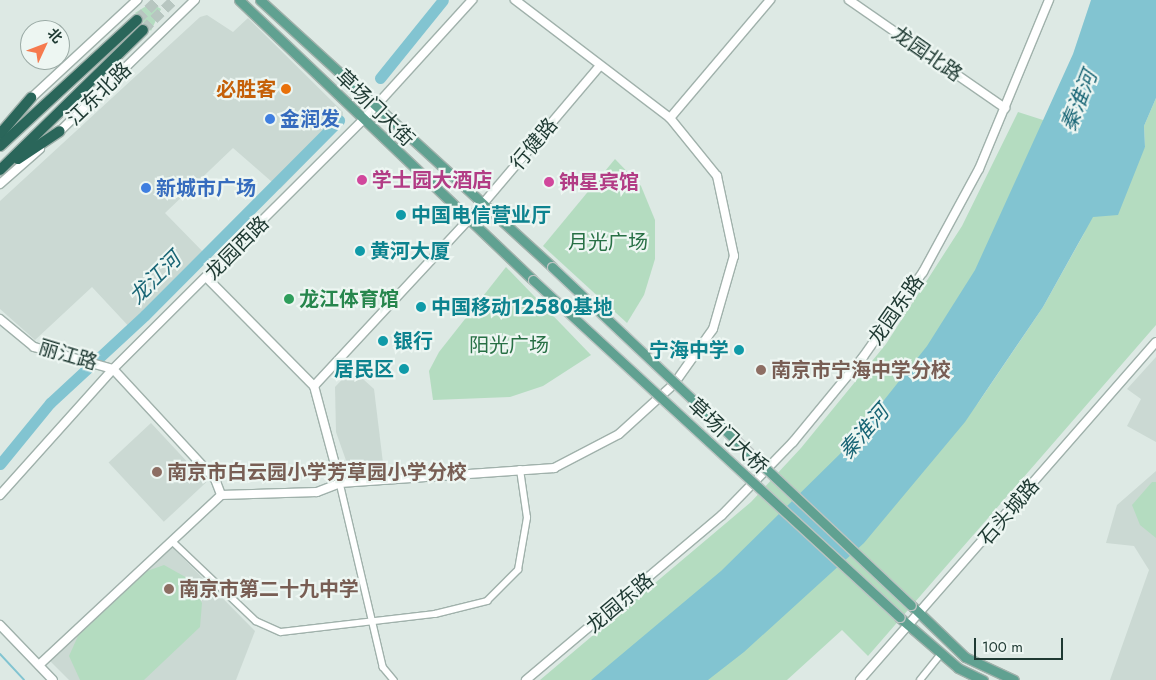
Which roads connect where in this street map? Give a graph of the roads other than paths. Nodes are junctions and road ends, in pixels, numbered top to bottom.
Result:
1 (137, 0) edge
2 (239, 0) edge
3 (260, 0) edge
4 (472, 0) edge
5 (515, 0) edge
6 (770, 0) edge
7 (849, 0) edge
8 (1049, 0) edge
9 (193, 1) edge
10 (137, 20) tunnel mouth
11 (143, 30) tunnel mouth
12 (598, 67) junction
13 (32, 98) junction
14 (375, 107) junction
15 (1005, 108) junction
16 (670, 118) junction
17 (362, 121) junction
18 (0, 127) edge
19 (60, 131) junction
20 (0, 134) edge
21 (0, 146) edge
22 (0, 170) edge
23 (0, 184) edge
24 (481, 206) junction
25 (469, 219) junction
26 (552, 267) joint
27 (207, 278) junction
28 (533, 280) joint
29 (0, 319) edge
30 (1156, 342) edge
31 (113, 369) junction
32 (314, 386) junction
33 (520, 470) junction
34 (340, 483) junction
35 (0, 495) edge
36 (221, 495) junction
37 (172, 541) junction
38 (918, 612) junction
39 (0, 624) edge
40 (371, 624) junction
41 (907, 625) junction
42 (941, 654) junction
43 (39, 665) junction
44 (53, 680) edge
45 (394, 680) edge
46 (526, 680) edge
47 (860, 680) edge
48 (920, 680) edge
49 (983, 680) edge
50 (1014, 680) edge

1 - 13 street
2 - 17 main road, 草场门大街
3 - 14 main road, 草场门大街
4 - 14 street, 龙园西路
5 - 12 street
6 - 16 street
7 - 15 street, 龙园北路
8 - 15 street, 龙园东路
9 - 19 street, 江东北路
10 - 21 highway
11 - 22 highway
12 - 16 street
12 - 24 street, 行健路
13 - 18 street
13 - 20 highway
14 - 17 street, 龙园西路
14 - 24 main road, 草场门大街
15 - 46 street, 龙园东路
16 - 33 street
17 - 25 main road, 草场门大街
17 - 27 street, 龙园西路
19 - 22 highway
19 - 23 street, 江东北路
24 - 25 street, 行健路
24 - 26 main road, 草场门大街
25 - 28 main road, 草场门大街
25 - 32 street, 行健路
26 - 38 main road, 草场门大桥, bridge
27 - 31 street, 龙园西路
27 - 32 street
28 - 41 main road, 草场门大桥, bridge
29 - 31 street, 丽江路
30 - 38 street, 石头城路
31 - 35 street, 龙园西路
31 - 36 street
32 - 34 street
33 - 34 street
33 - 40 street
34 - 36 street
34 - 40 street
36 - 37 street
37 - 40 street
37 - 43 street
38 - 41 street, 石头城路
38 - 50 main road
39 - 43 street
40 - 45 street
41 - 42 main road
41 - 47 street, 石头城路
42 - 48 street
42 - 49 main road
43 - 44 street

